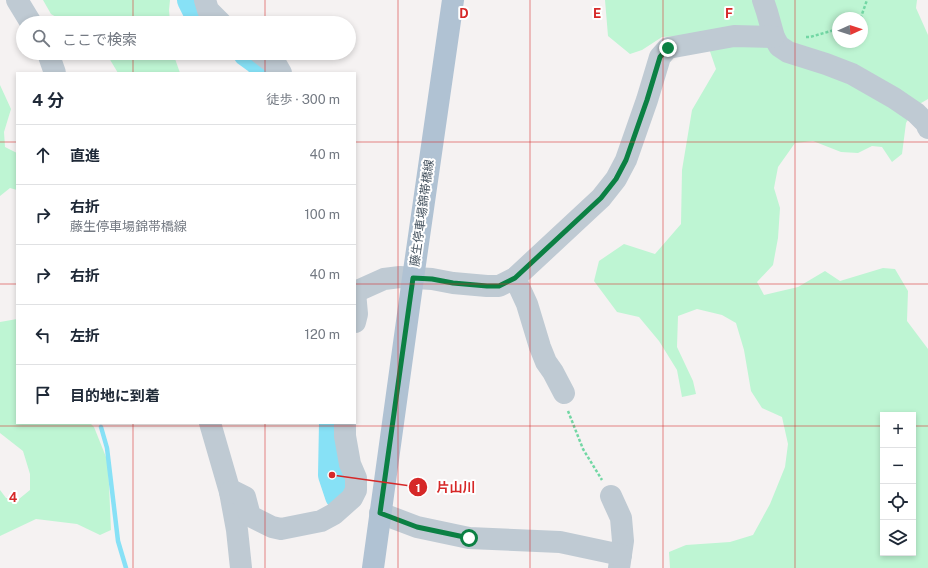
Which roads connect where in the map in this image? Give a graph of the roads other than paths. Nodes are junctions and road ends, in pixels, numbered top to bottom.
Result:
1 (17, 0) edge
2 (205, 0) edge
3 (453, 0) edge
4 (762, 0) edge
5 (27, 16) edge
6 (214, 16) edge
7 (774, 37) junction
8 (50, 60) edge
9 (269, 60) edge
10 (55, 72) edge
11 (280, 72) edge
12 (928, 128) edge
13 (413, 278) junction
14 (515, 278) junction
15 (356, 292) edge
16 (564, 393) road end
17 (210, 424) edge
18 (345, 424) edge
19 (230, 492) junction
20 (611, 496) road end
21 (380, 513) junction
22 (620, 562) edge
23 (241, 568) edge
24 (372, 568) edge

1 - 5 street
2 - 6 street
3 - 13 main road, 藤生停車場錦帯橋線
4 - 7 street
7 - 12 street
7 - 14 street
8 - 10 street
9 - 11 street
13 - 14 street
13 - 15 street
13 - 21 main road, 藤生停車場錦帯橋線
14 - 16 street
17 - 19 street
18 - 19 street
19 - 23 street
20 - 22 street
21 - 22 street
21 - 24 main road, 藤生停車場錦帯橋線

